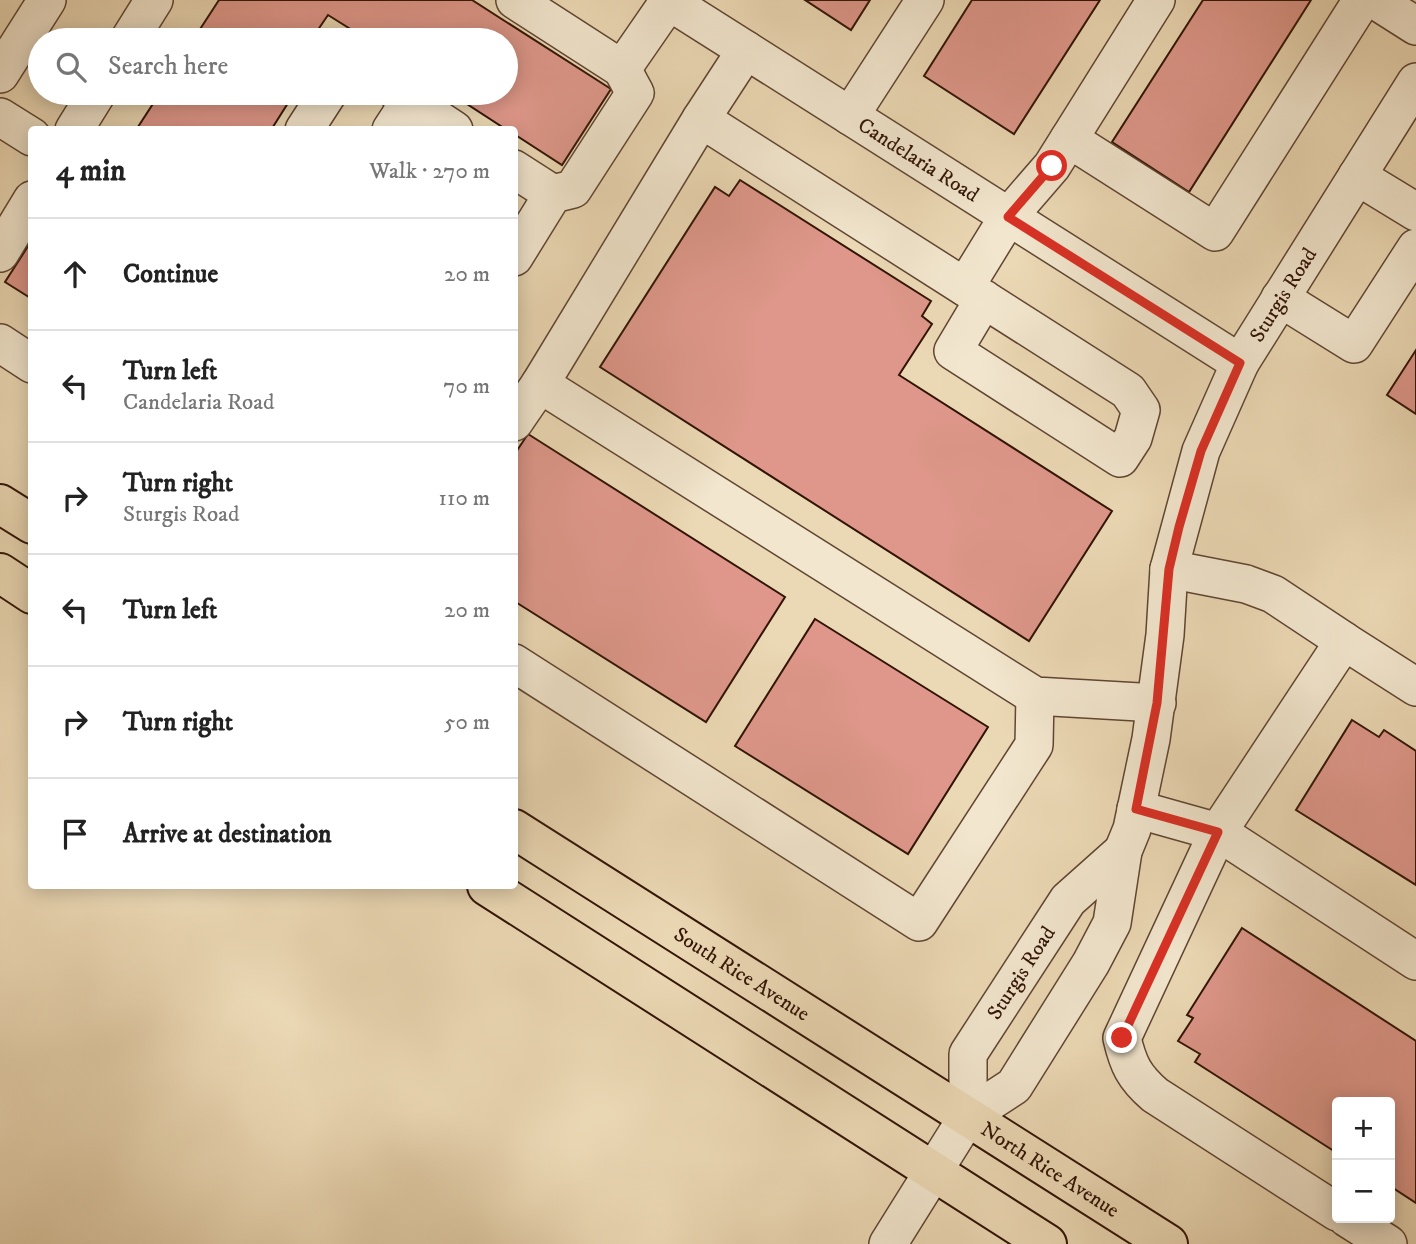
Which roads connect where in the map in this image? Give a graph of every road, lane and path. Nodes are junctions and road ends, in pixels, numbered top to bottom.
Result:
1 (47, 0) edge
2 (154, 0) edge
3 (515, 0) edge
4 (925, 0) edge
5 (1156, 0) edge
6 (1362, 0) edge
7 (1375, 0) edge
8 (674, 2) edge
9 (1416, 26) edge
10 (29, 28) edge
11 (136, 28) edge
12 (28, 30) edge
13 (746, 50) junction
14 (622, 69) junction
15 (0, 74) edge
16 (1416, 82) edge
17 (90, 105) edge
18 (320, 105) edge
19 (399, 108) edge
20 (850, 116) junction
21 (0, 117) edge
22 (701, 119) junction
23 (76, 126) edge
24 (307, 126) edge
25 (444, 126) edge
26 (28, 134) edge
27 (1069, 139) junction
28 (518, 172) edge
29 (1357, 176) junction
30 (553, 194) junction
31 (28, 207) edge
32 (1416, 212) edge
33 (1008, 217) junction
34 (1416, 248) edge
35 (518, 251) edge
36 (0, 253) edge
37 (975, 293) junction
38 (1280, 298) junction
39 (0, 343) edge
40 (28, 360) edge
41 (1240, 363) junction
42 (540, 384) junction
43 (518, 416) edge
44 (0, 504) edge
45 (28, 522) edge
46 (1169, 569) junction
47 (0, 573) edge
48 (28, 591) edge
49 (1343, 641) junction
50 (518, 666) edge
51 (1416, 687) edge
52 (1035, 696) junction
53 (1157, 703) junction
54 (1136, 809) junction
55 (518, 832) edge
56 (1218, 832) junction
57 (1124, 851) junction
58 (492, 889) edge
59 (1416, 961) edge
60 (968, 1116) junction
61 (935, 1172) junction
62 (1332, 1209) edge
63 (1355, 1223) edge
64 (888, 1244) edge
65 (1046, 1244) edge
66 (1168, 1244) edge
67 (1388, 1244) edge

1 - 10 street
2 - 11 street
3 - 14 street
4 - 20 street
5 - 27 street
6 - 27 street
7 - 9 street
8 - 13 street, Candelaria Road
8 - 14 street
12 - 15 street
13 - 20 street, Candelaria Road
13 - 22 street
14 - 30 street
16 - 29 street, Sturgis Road
17 - 23 street
18 - 24 street
19 - 25 street
20 - 33 street, Candelaria Road
21 - 26 street
22 - 37 street
22 - 42 street
27 - 33 street
28 - 30 street
29 - 32 street
29 - 38 street, Sturgis Road
30 - 35 street
31 - 36 street
33 - 37 street
33 - 41 street, Candelaria Road
34 - 38 street
37 - 37 street
38 - 41 street, Sturgis Road
39 - 40 street
41 - 46 street, Sturgis Road
42 - 43 street
42 - 52 street
44 - 45 highway
46 - 49 street
46 - 53 street, Sturgis Road
47 - 48 highway
49 - 51 street
49 - 56 street
50 - 52 street
52 - 53 street
53 - 54 street, Sturgis Road
54 - 56 street
54 - 57 street, Sturgis Road
55 - 60 highway, South Rice Avenue
56 - 59 street
56 - 62 street
57 - 60 street, Sturgis Road
57 - 60 street, Sturgis Road
58 - 61 highway
60 - 61 street, Sturgis Road
60 - 66 highway, North Rice Avenue
61 - 64 street, Sturgis Road
61 - 65 highway
63 - 67 street

